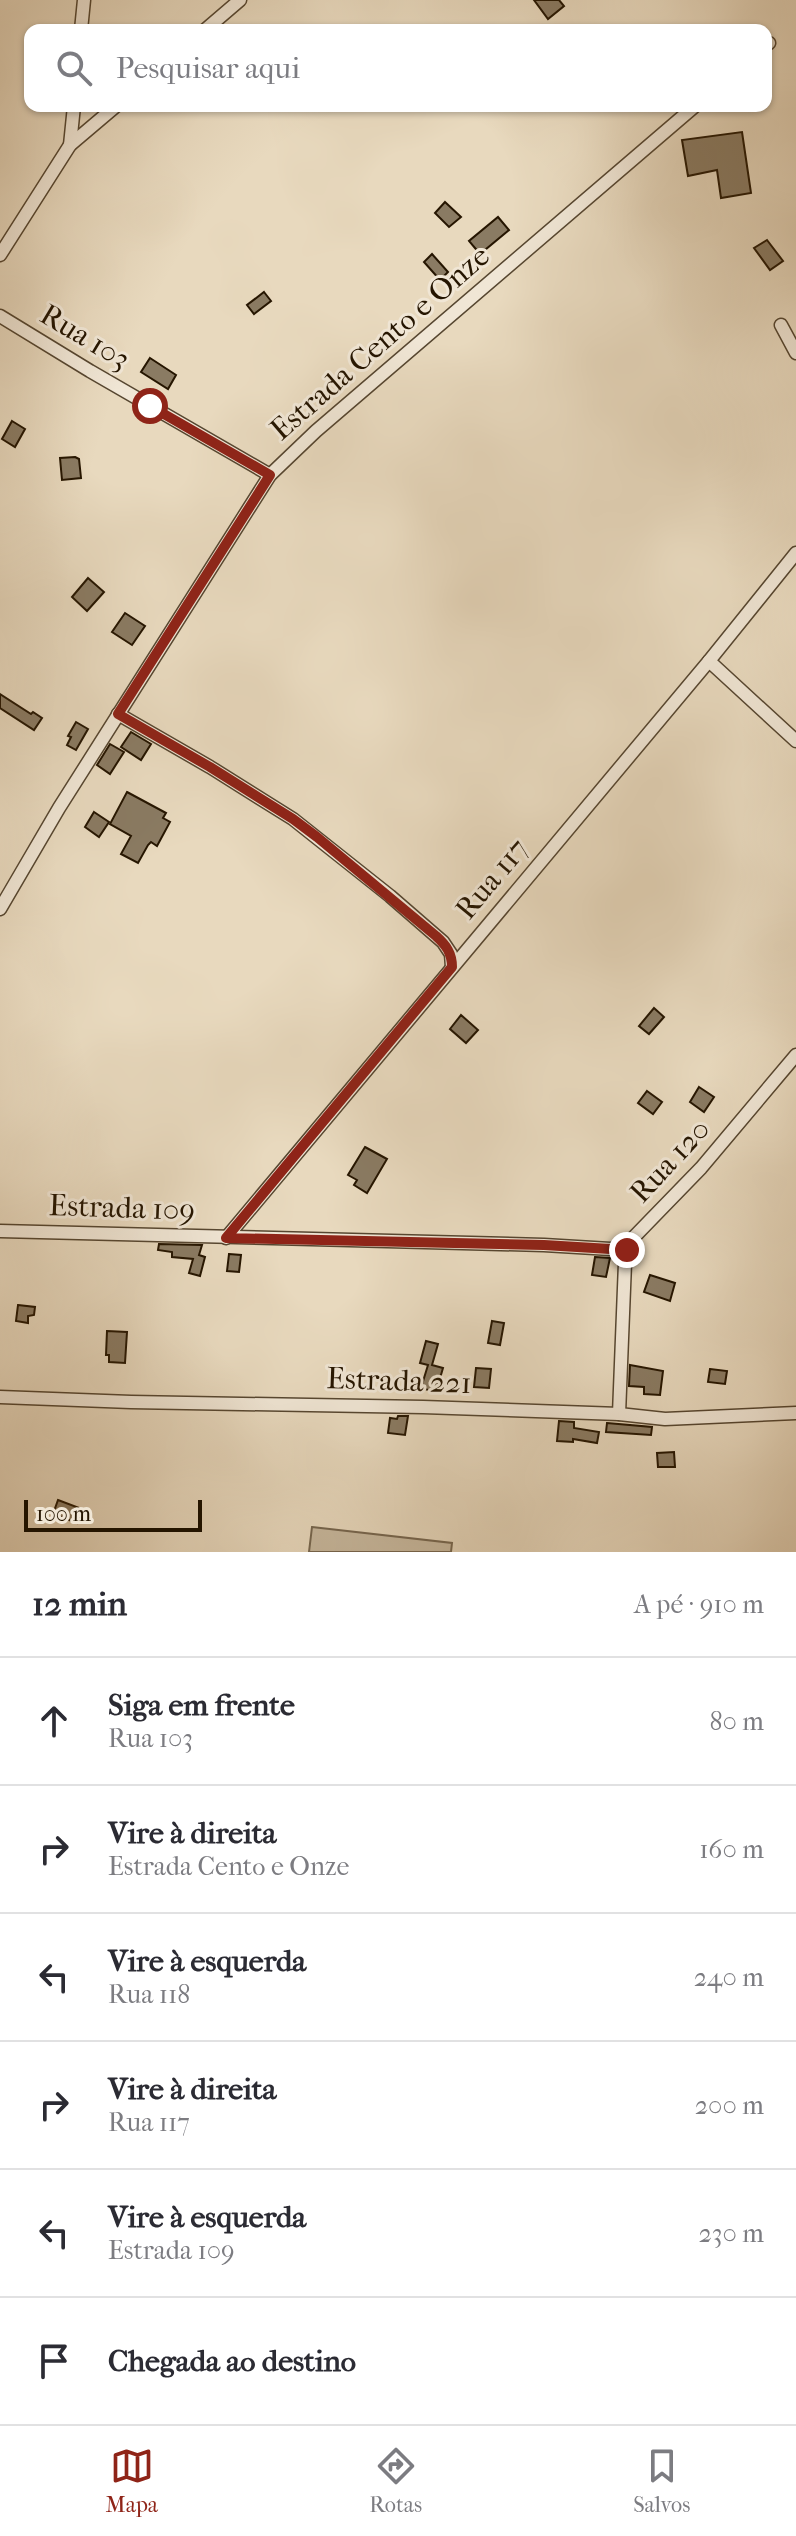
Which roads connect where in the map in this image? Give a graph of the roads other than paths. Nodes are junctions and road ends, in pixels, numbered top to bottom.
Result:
1 (84, 0) edge
2 (240, 0) edge
3 (82, 24) edge
4 (212, 24) edge
5 (73, 112) edge
6 (109, 112) edge
7 (688, 112) edge
8 (70, 145) junction
9 (0, 255) edge
10 (0, 316) edge
11 (781, 325) dead end
12 (796, 353) edge
13 (270, 475) junction
14 (796, 553) edge
15 (709, 661) junction
16 (118, 714) junction
17 (796, 741) edge
18 (0, 909) edge
19 (452, 967) junction
20 (796, 1055) edge
21 (0, 1231) edge
22 (226, 1238) junction
23 (627, 1250) junction
24 (0, 1397) edge
25 (796, 1413) edge
26 (619, 1414) junction

1 - 3 street
2 - 4 street
5 - 8 street
6 - 8 street
7 - 13 street, Estrada Cento e Onze
8 - 9 street
10 - 13 street, Rua 103
11 - 12 street
13 - 16 street, Estrada Cento e Onze
14 - 15 street, Rua 117
15 - 17 street
15 - 19 street, Rua 117
16 - 18 street, Estrada Cento e Onze
16 - 19 street
19 - 22 street, Rua 117
20 - 23 street, Rua 120
21 - 22 street, Estrada 109
22 - 23 street, Estrada 109
23 - 26 street
24 - 26 street, Estrada 221
25 - 26 street, Estrada 221

